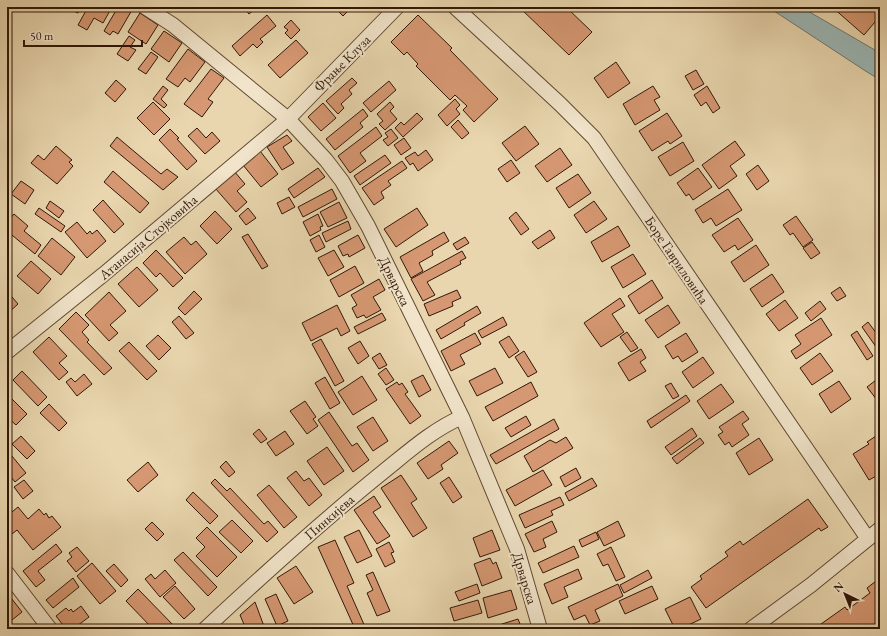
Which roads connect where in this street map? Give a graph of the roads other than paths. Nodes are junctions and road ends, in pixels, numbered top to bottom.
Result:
1 (145, 7) edge
2 (397, 7) edge
3 (455, 7) edge
4 (288, 119) junction
5 (7, 352) edge
6 (462, 417) junction
7 (880, 529) edge
8 (868, 539) junction
9 (7, 573) edge
10 (50, 629) edge
11 (205, 629) edge
12 (540, 629) edge
13 (751, 629) edge

1 - 4 street, Дрварска
2 - 4 street, Фрање Клуза
3 - 8 street, Боре Гавриловића
4 - 5 street, Атанасија Стојковића
4 - 6 street, Дрварска
6 - 11 street, Пинкијева
6 - 12 street, Дрварска
7 - 8 street
8 - 13 street
9 - 10 street

